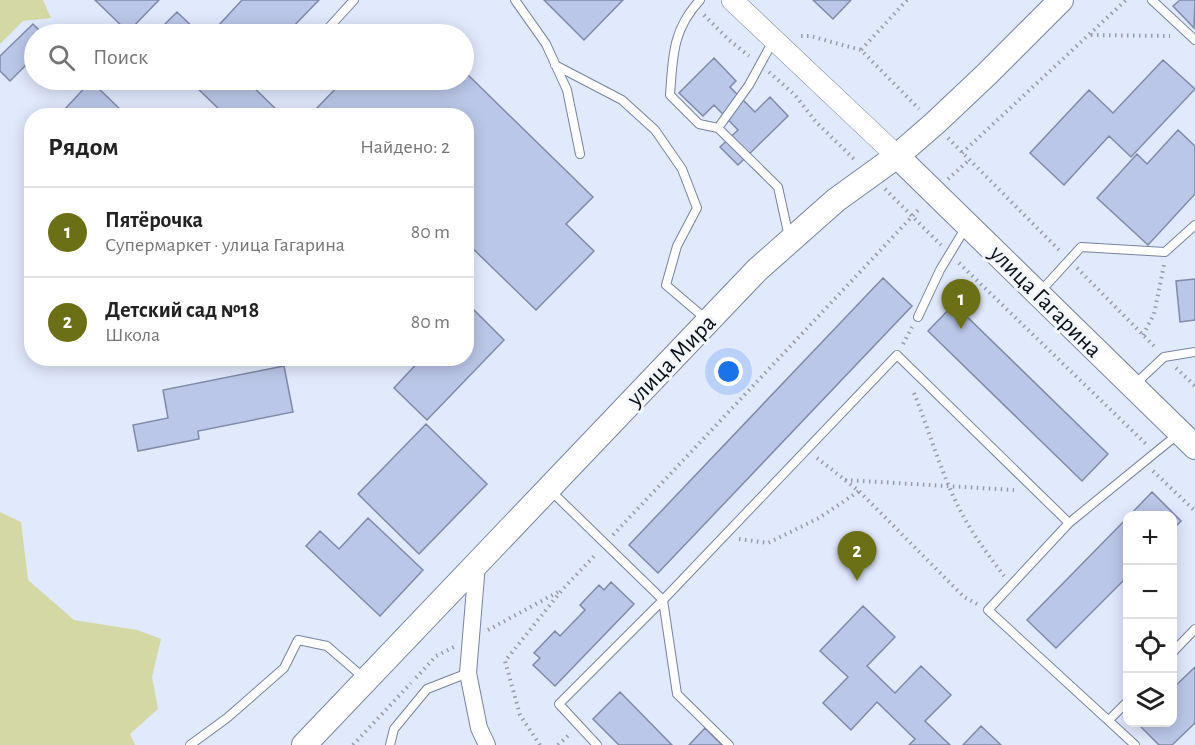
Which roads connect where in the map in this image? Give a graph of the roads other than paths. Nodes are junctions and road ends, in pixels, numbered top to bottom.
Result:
1 (354, 0) edge
2 (515, 0) edge
3 (732, 0) edge
4 (1061, 0) edge
5 (1152, 0) edge
6 (699, 4) edge
7 (333, 24) edge
8 (772, 38) junction
9 (1193, 38) edge
10 (555, 65) junction
11 (718, 128) junction
12 (580, 154) dead end
13 (897, 156) junction
14 (968, 224) junction
15 (1195, 225) edge
16 (790, 241) junction
17 (1039, 293) junction
18 (918, 317) road end
19 (708, 321) junction
20 (1195, 352) edge
21 (1133, 386) junction
22 (1188, 440) edge
23 (549, 489) junction
24 (1069, 524) junction
25 (477, 564) junction
26 (663, 600) junction
27 (1195, 629) edge
28 (1177, 649) edge
29 (468, 673) junction
30 (366, 680) junction
31 (1123, 706) edge
32 (1109, 720) junction
33 (190, 745) edge
34 (304, 745) edge
35 (390, 745) edge
36 (487, 745) edge
37 (597, 745) edge
38 (729, 745) edge
39 (1135, 745) edge

1 - 7 lane
2 - 10 lane
3 - 8 street
4 - 13 main road, улица Мира
5 - 9 lane
6 - 11 lane
8 - 11 lane
8 - 13 street
10 - 12 lane
10 - 19 lane
11 - 16 lane
13 - 14 main road, улица Гагарина
13 - 16 main road, улица Мира
14 - 17 main road, улица Гагарина
14 - 18 lane
15 - 17 lane
16 - 19 main road, улица Мира
17 - 21 main road, улица Гагарина
19 - 23 main road, улица Мира
20 - 21 lane
21 - 22 main road, улица Гагарина
22 - 24 lane
23 - 25 main road, улица Мира
23 - 26 lane
24 - 26 lane
24 - 32 lane
25 - 29 street
25 - 30 main road, улица Мира
26 - 37 lane
26 - 38 lane
27 - 28 lane
29 - 35 lane
29 - 36 street
30 - 33 lane
30 - 34 main road, улица Мира
31 - 32 lane
32 - 39 lane

